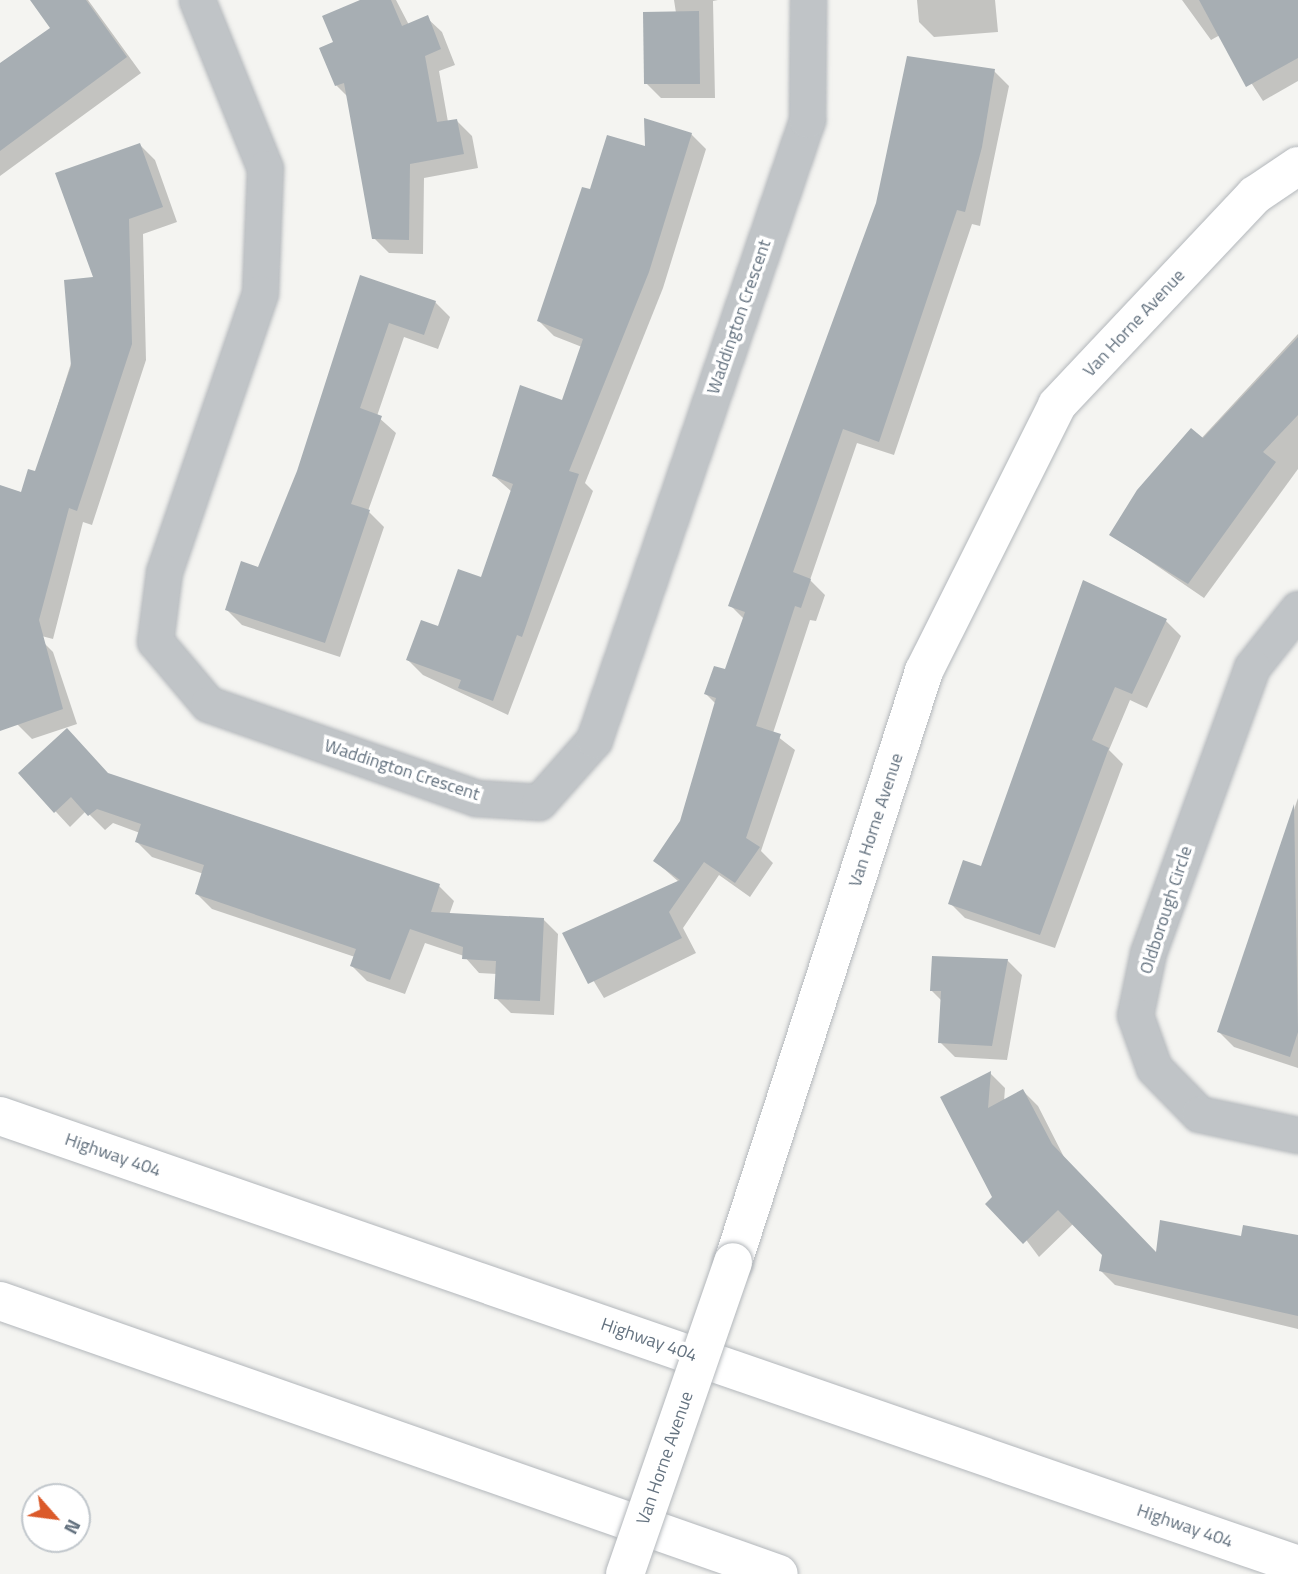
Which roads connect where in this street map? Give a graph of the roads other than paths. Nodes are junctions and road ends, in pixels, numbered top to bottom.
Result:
1 (197, 0) edge
2 (808, 0) edge
3 (1298, 166) edge
4 (1298, 609) edge
5 (0, 1116) edge
6 (1298, 1135) edge
7 (0, 1301) edge
8 (1298, 1565) edge
9 (625, 1574) edge
10 (779, 1574) edge

1 - 2 street, Waddington Crescent
3 - 9 main road, Van Horne Avenue, bridge
4 - 6 street, Oldborough Circle
5 - 8 main road, Highway 404
7 - 10 main road

